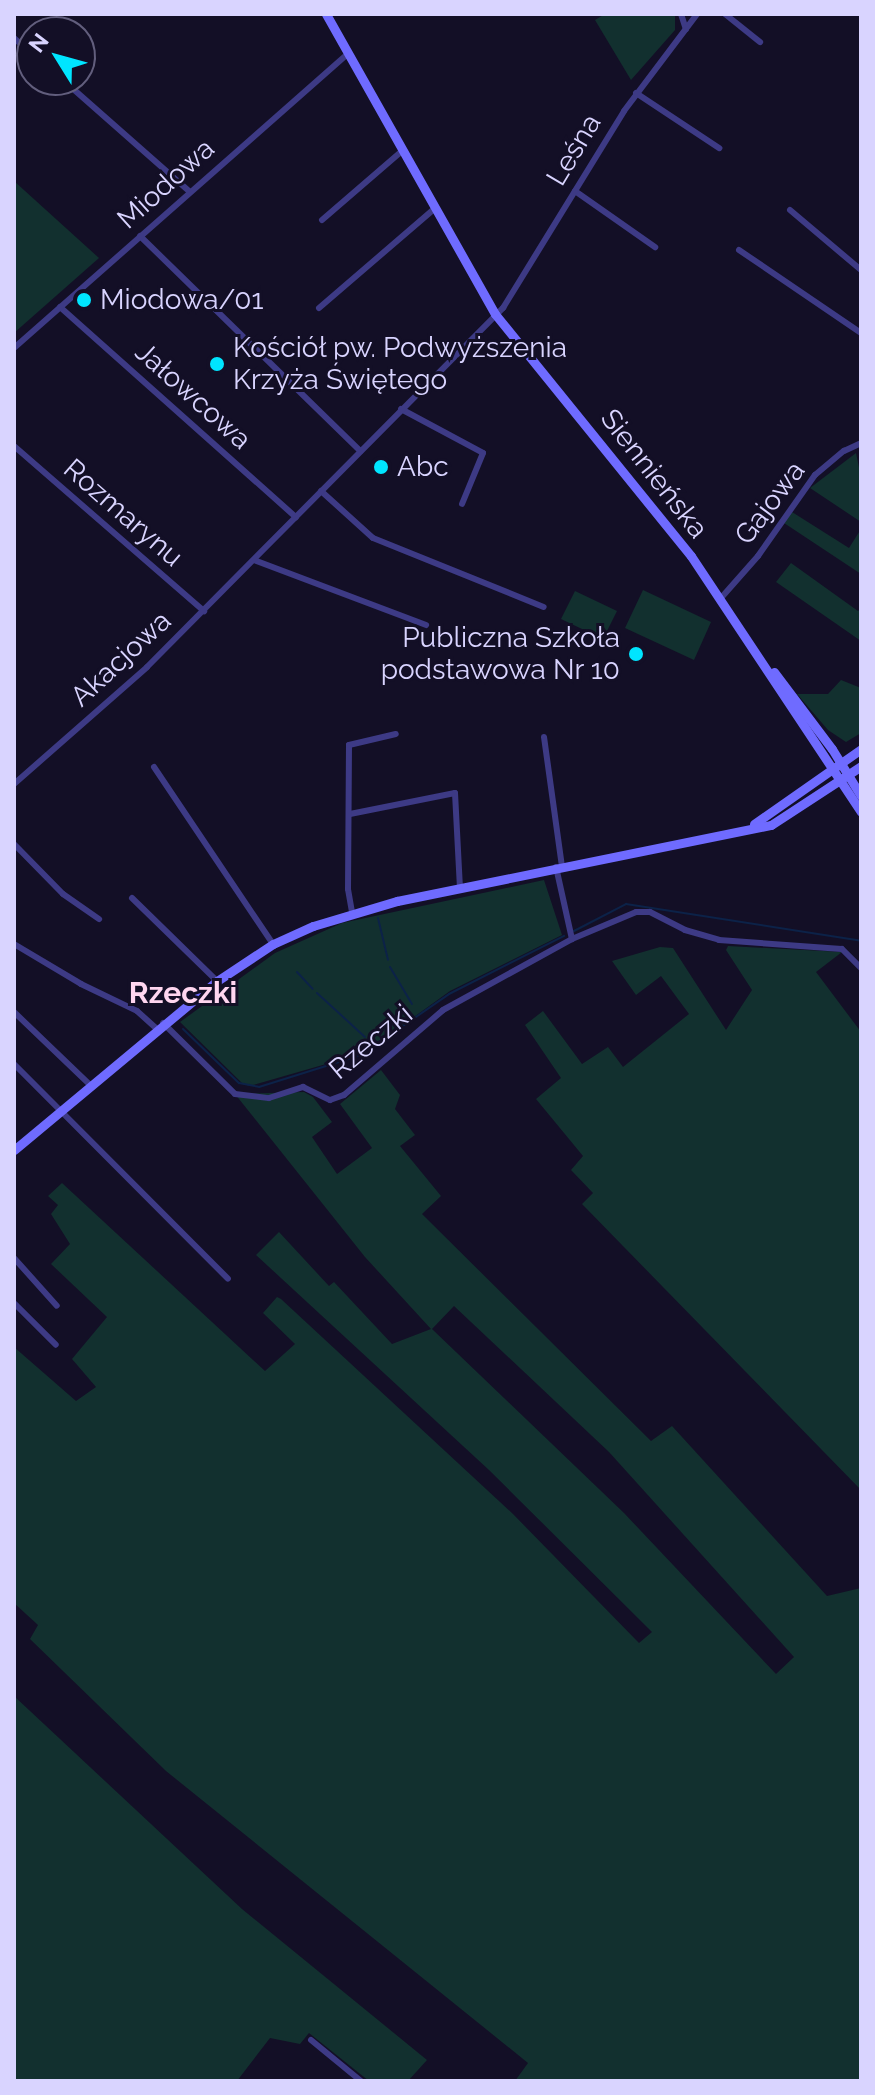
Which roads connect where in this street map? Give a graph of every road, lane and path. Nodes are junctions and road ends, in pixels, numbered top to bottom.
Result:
1 (326, 14) edge
2 (681, 14) edge
3 (697, 14) edge
4 (725, 14) edge
5 (686, 29) junction
6 (760, 42) dead end
7 (348, 54) junction
8 (636, 93) junction
9 (81, 96) edge
10 (719, 148) dead end
11 (402, 151) junction
12 (575, 191) junction
13 (190, 192) junction
14 (434, 209) junction
15 (790, 210) dead end
16 (322, 220) dead end
17 (140, 236) junction
18 (655, 247) dead end
19 (739, 250) dead end
20 (861, 270) edge
21 (60, 307) junction
22 (319, 308) dead end
23 (495, 314) junction
24 (861, 333) edge
25 (14, 348) edge
26 (401, 409) junction
27 (861, 443) edge
28 (14, 446) edge
29 (360, 451) junction
30 (321, 491) junction
31 (462, 504) dead end
32 (296, 517) junction
33 (254, 560) junction
34 (721, 598) junction
35 (544, 607) dead end
36 (204, 611) junction
37 (426, 625) dead end
38 (396, 734) dead end
39 (544, 737) dead end
40 (861, 749) edge
41 (861, 766) edge
42 (154, 767) dead end
43 (837, 767) junction
44 (844, 778) junction
45 (14, 784) edge
46 (861, 796) edge
47 (861, 812) edge
48 (350, 814) junction
49 (744, 829) junction
50 (14, 844) edge
51 (559, 866) junction
52 (460, 889) junction
53 (132, 898) dead end
54 (352, 912) junction
55 (99, 919) dead end
56 (572, 939) junction
57 (14, 944) edge
58 (273, 944) junction
59 (861, 968) edge
60 (217, 981) junction
61 (14, 1012) edge
62 (160, 1026) junction
63 (14, 1064) edge
64 (90, 1085) junction
65 (59, 1112) junction
66 (14, 1150) edge
67 (14, 1258) edge
68 (228, 1279) dead end
69 (14, 1303) edge
70 (57, 1306) dead end
71 (56, 1345) dead end
72 (311, 2040) dead end
73 (361, 2081) edge

1 - 7 main road, Siennieńska
2 - 5 street
3 - 5 street, Leśna
4 - 6 street
5 - 8 street, Leśna
7 - 11 main road, Siennieńska
7 - 13 street, Miodowa
8 - 10 street
8 - 12 street, Leśna
9 - 13 street
11 - 14 main road, Siennieńska
11 - 16 street
12 - 18 street
12 - 23 street, Leśna
13 - 17 street, Miodowa
14 - 22 street
14 - 23 main road, Siennieńska
15 - 20 street
17 - 21 street, Miodowa
17 - 29 street
19 - 24 street
21 - 25 street, Miodowa
21 - 32 street, Jałowcowa
23 - 26 street, Akacjowa
23 - 34 main road, Siennieńska
26 - 29 street, Akacjowa
26 - 31 street
27 - 34 street, Gajowa
28 - 36 street, Rozmarynu
29 - 30 street, Akacjowa
30 - 32 street, Akacjowa
30 - 35 street
32 - 33 street, Akacjowa
33 - 36 street, Akacjowa
33 - 37 street
34 - 43 main road, Siennieńska
36 - 45 street, Akacjowa
38 - 48 street
39 - 51 street
40 - 43 main road
41 - 44 main road
42 - 58 street
43 - 44 main road, Siennieńska
43 - 49 main road
44 - 46 main road, Siennieńska
44 - 47 main road, Siennieńska
44 - 49 main road
48 - 52 street
48 - 54 street
49 - 51 main road
50 - 55 street
51 - 52 main road
51 - 56 street
52 - 54 main road
53 - 60 street
54 - 58 main road
56 - 59 street, Rzeczki
56 - 62 street, Rzeczki
57 - 62 street, Rzeczki
58 - 60 main road
60 - 62 main road
61 - 64 street
62 - 64 main road
63 - 65 street
64 - 65 main road
65 - 66 main road
65 - 68 street
67 - 70 street
69 - 71 street
72 - 73 street

